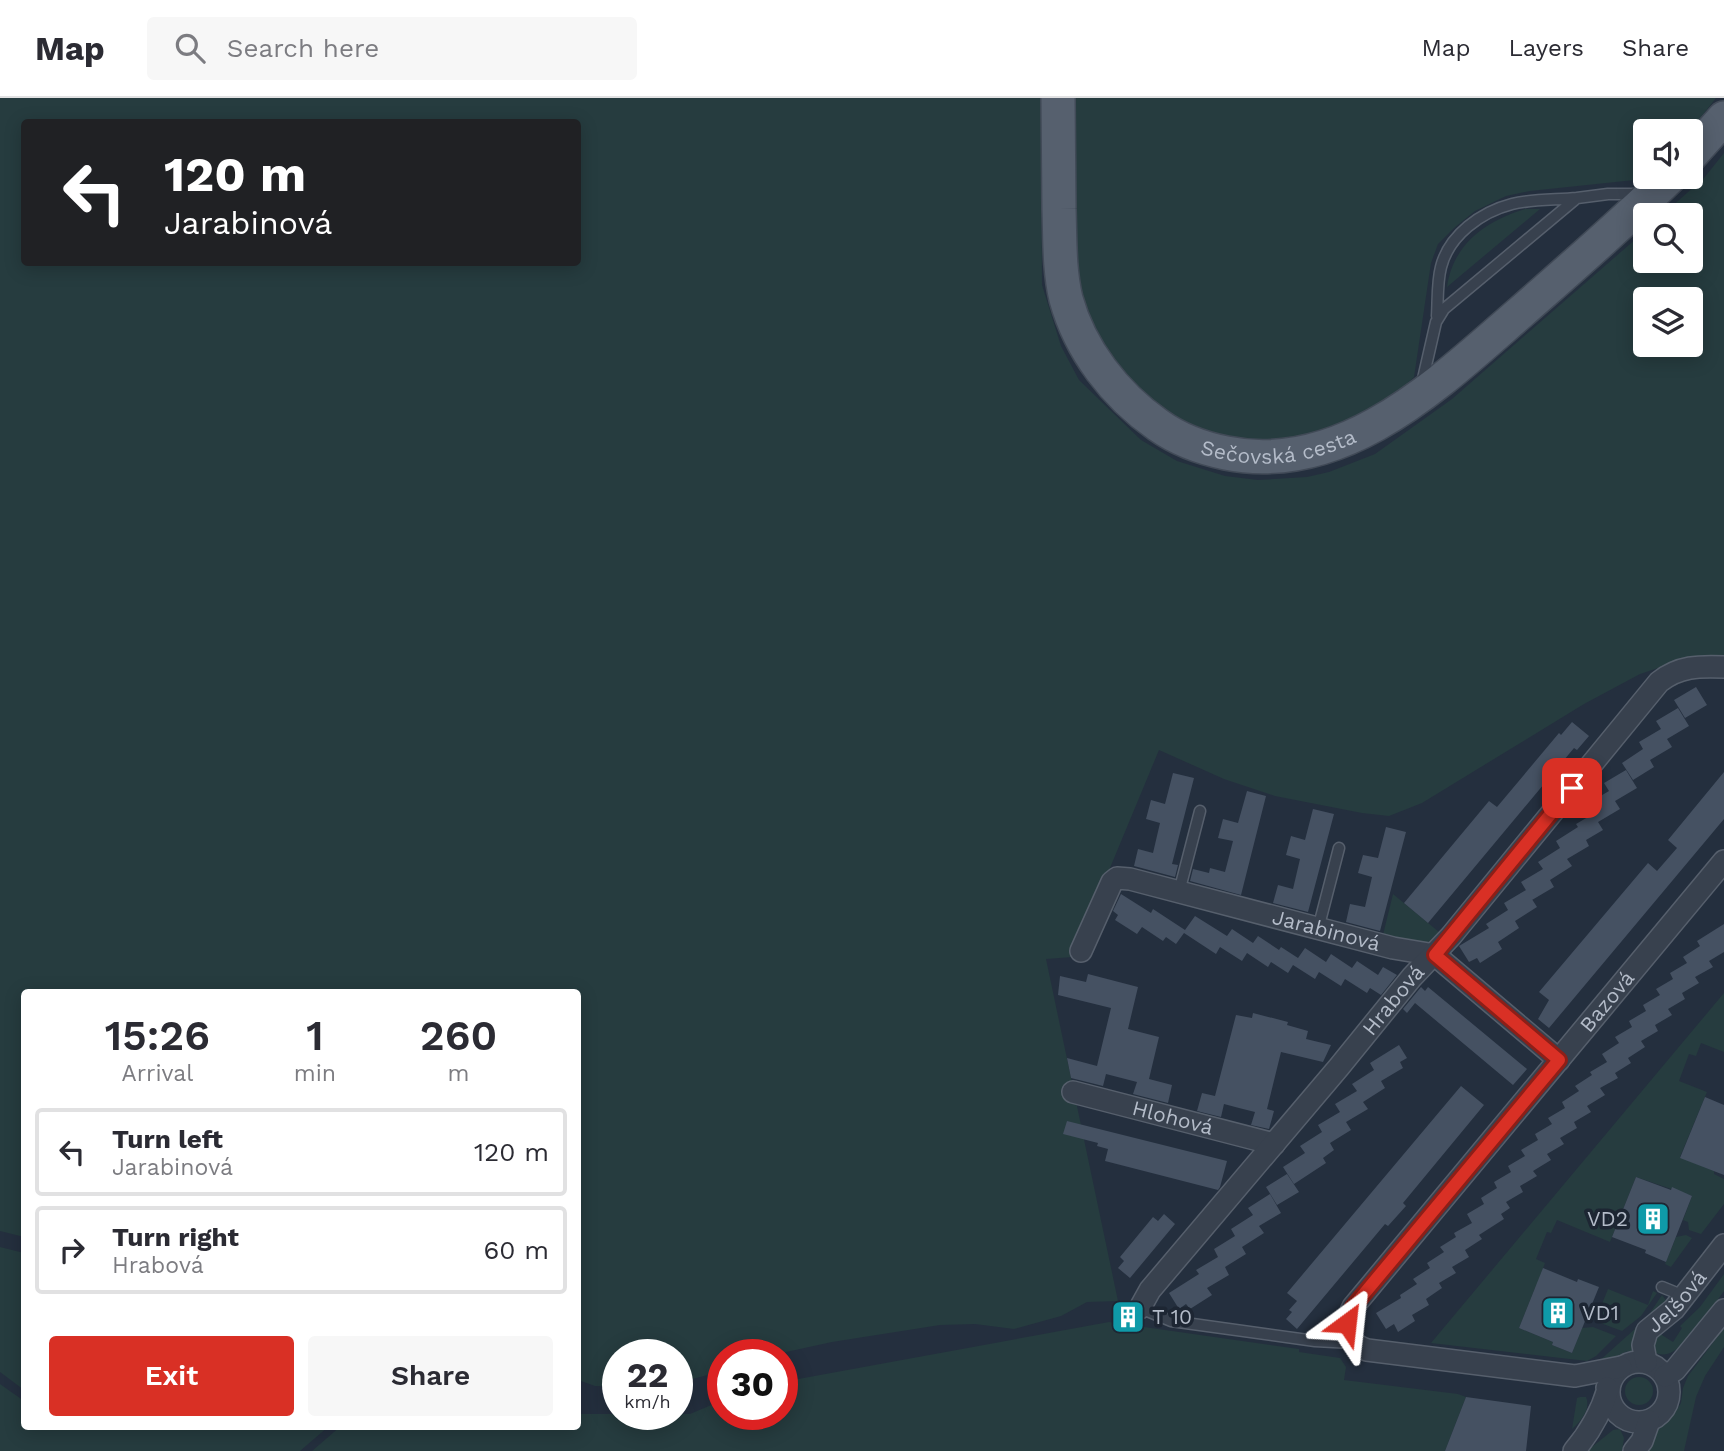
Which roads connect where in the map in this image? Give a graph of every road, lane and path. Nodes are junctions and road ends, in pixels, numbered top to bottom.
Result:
1 (1058, 98) edge
2 (1724, 118) edge
3 (1703, 141) edge
4 (1641, 189) edge
5 (1658, 189) edge
6 (1577, 198) junction
7 (1436, 322) junction
8 (1419, 396) junction
9 (1724, 667) edge
10 (1200, 811) dead end
11 (1339, 848) dead end
12 (1724, 861) edge
13 (1179, 892) junction
14 (1318, 929) junction
15 (1081, 951) dead end
16 (1435, 955) junction
17 (1559, 1060) junction
18 (1073, 1091) dead end
19 (1274, 1144) junction
20 (1724, 1245) edge
21 (1662, 1287) dead end
22 (1684, 1296) junction
23 (1140, 1308) joint
24 (1724, 1310) edge
25 (1352, 1343) junction
26 (1646, 1363) junction
27 (1621, 1367) junction
28 (1579, 1376) junction
29 (1665, 1376) junction
30 (1608, 1389) junction
31 (1634, 1420) junction
32 (1579, 1445) edge
33 (1633, 1451) edge

1 - 8 main road, Sečovská cesta
2 - 3 main road
4 - 6 lane
5 - 8 main road, Sečovská cesta
6 - 7 lane
6 - 7 lane
7 - 8 lane
9 - 16 street, Hrabová
10 - 13 lane
11 - 14 lane
12 - 17 street, Bazová
13 - 14 street, Jarabinová
13 - 15 street, Jarabinová
14 - 16 street, Jarabinová
16 - 17 street
16 - 19 street, Hrabová
17 - 25 street, Bazová
18 - 19 street, Hlohová
19 - 23 street, Hrabová
20 - 22 street, Jelšová
21 - 22 lane
22 - 26 street, Jelšová
23 - 25 lane
24 - 29 street, Jelšová
25 - 28 street
26 - 27 street
26 - 29 street
27 - 28 street
27 - 30 street
28 - 30 street
29 - 31 street
30 - 31 street
30 - 32 street
31 - 32 street
31 - 33 street

